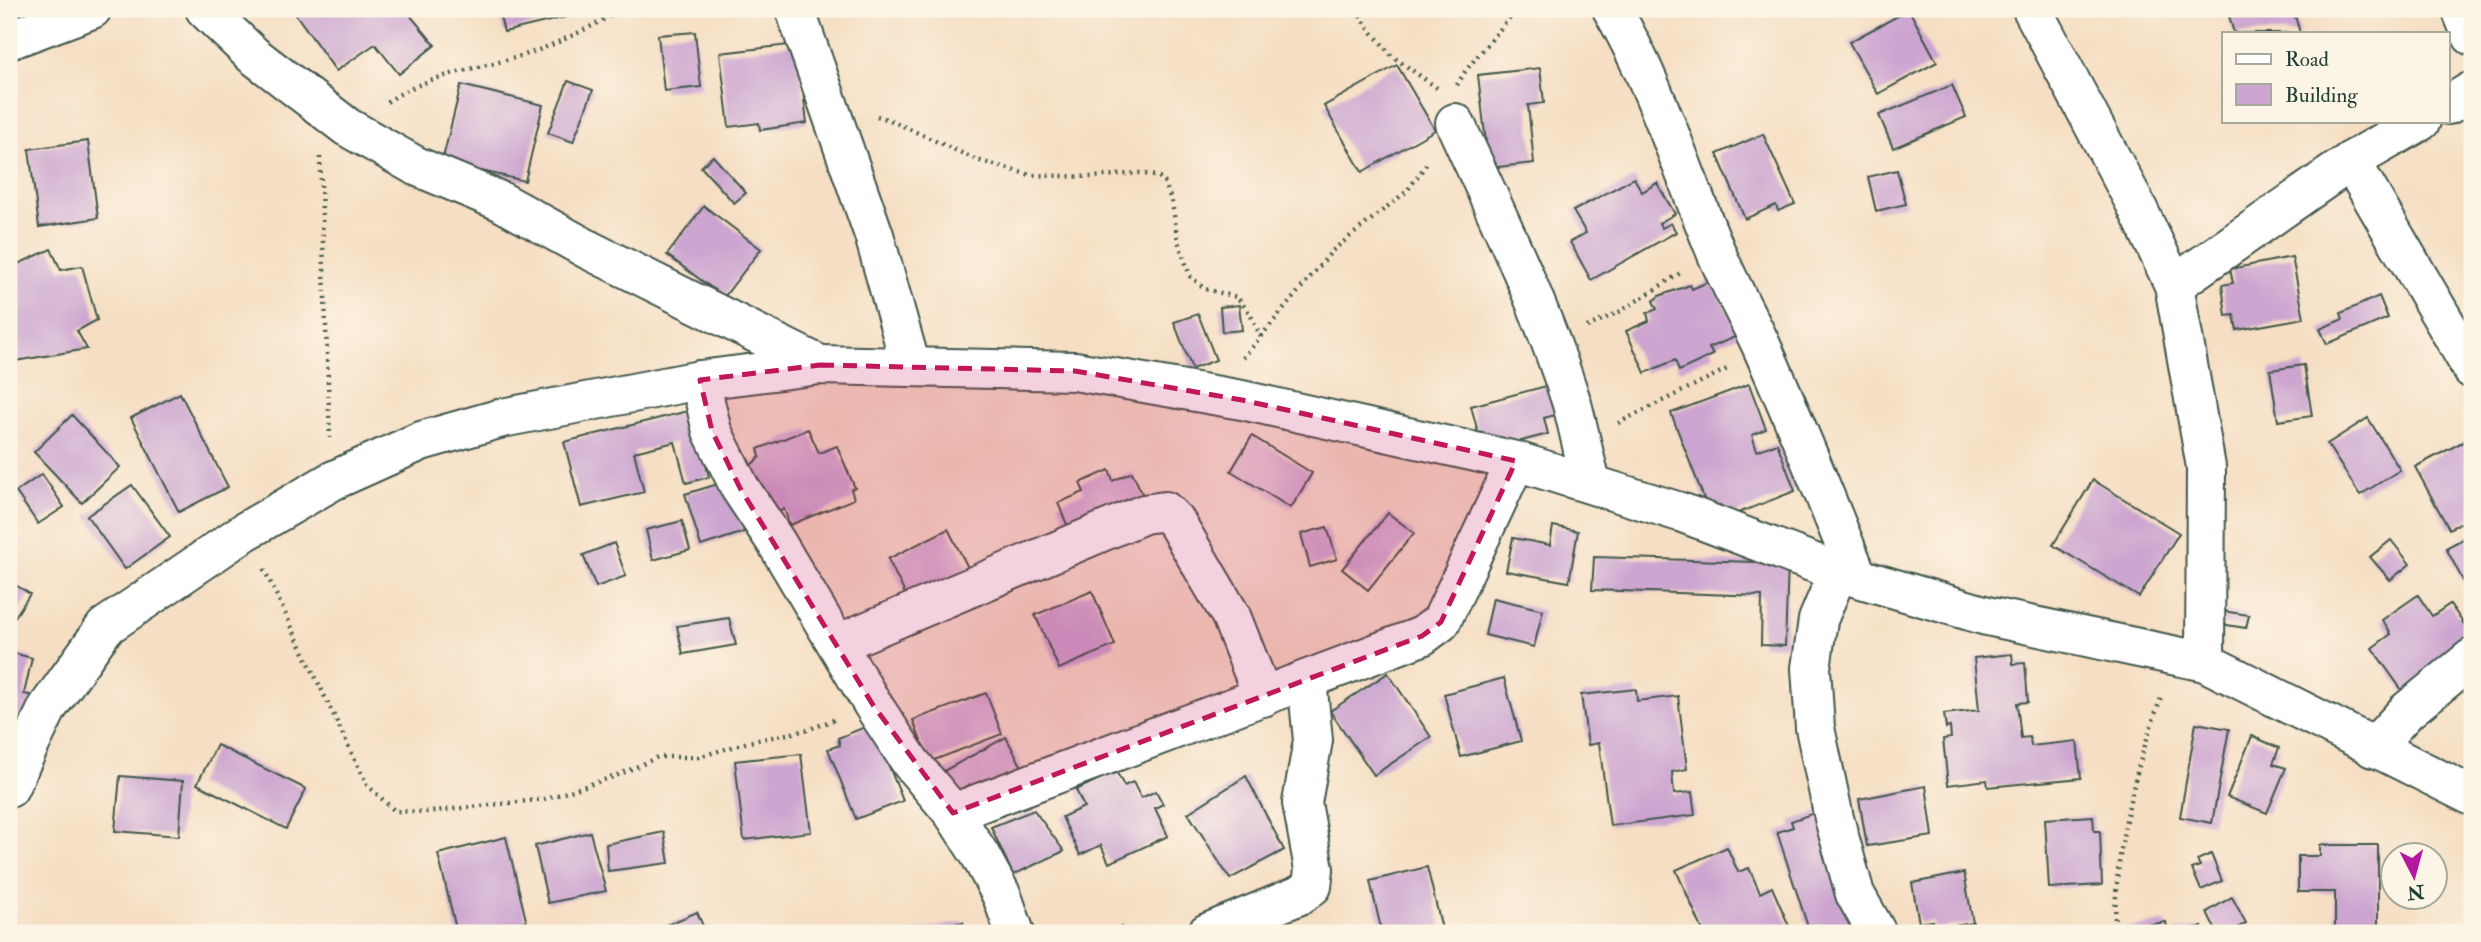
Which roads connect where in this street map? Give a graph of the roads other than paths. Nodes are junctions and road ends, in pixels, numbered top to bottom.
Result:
1 (92, 9) edge
2 (205, 9) edge
3 (796, 9) edge
4 (1612, 9) edge
5 (2032, 9) edge
6 (2461, 9) edge
7 (2472, 36) edge
8 (9, 40) edge
9 (2472, 91) edge
10 (2450, 104) edge
11 (2419, 122) edge
12 (1455, 123) road end
13 (2351, 161) junction
14 (2174, 285) junction
15 (820, 365) junction
16 (911, 367) junction
17 (2472, 369) edge
18 (700, 380) junction
19 (1516, 461) junction
20 (1591, 482) junction
21 (1848, 575) junction
22 (837, 644) junction
23 (2191, 658) junction
24 (2472, 659) edge
25 (1307, 680) junction
26 (1264, 697) junction
27 (2373, 748) junction
28 (14, 768) edge
29 (2472, 796) edge
30 (953, 813) junction
31 (1228, 930) edge
32 (1015, 933) edge
33 (1877, 933) edge

1 - 8 street
2 - 15 street
3 - 16 street
4 - 21 street
5 - 14 street
6 - 7 street
9 - 10 street
11 - 13 street
12 - 20 street
13 - 14 street
13 - 17 street
14 - 23 street
15 - 16 street
15 - 18 street
16 - 19 street
18 - 22 street
18 - 28 street
19 - 20 street
19 - 25 street
20 - 21 street
21 - 23 street
21 - 33 street
22 - 26 street
22 - 30 street
23 - 27 street
24 - 27 street
25 - 26 street
25 - 31 street
26 - 30 street
27 - 29 street
30 - 32 street

